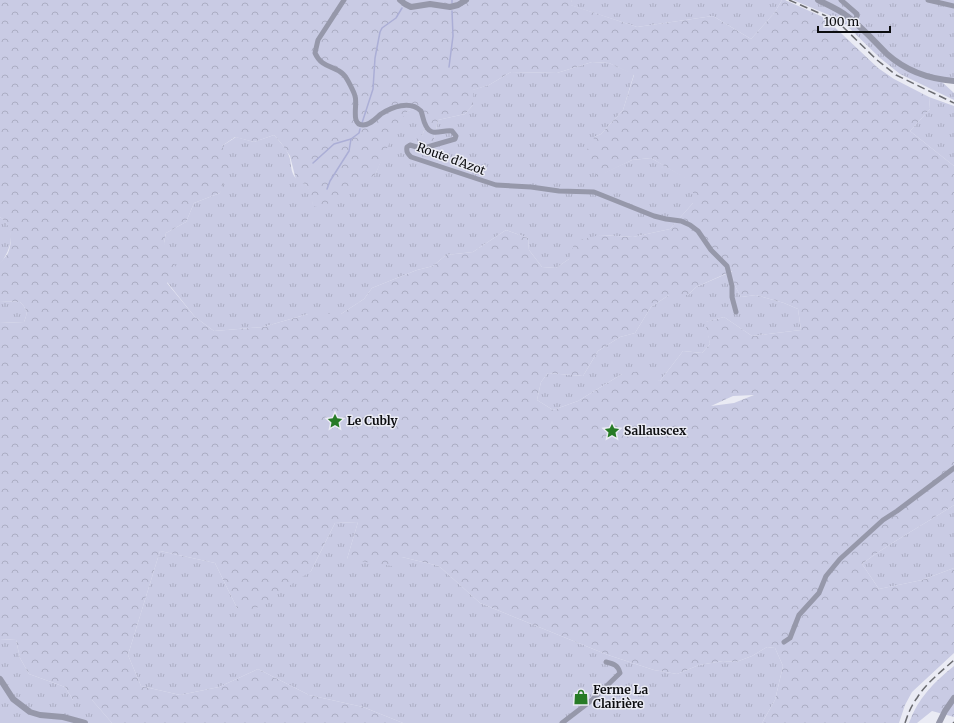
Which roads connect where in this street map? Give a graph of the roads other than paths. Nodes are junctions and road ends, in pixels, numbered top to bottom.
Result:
1 (344, 0) edge
2 (400, 0) edge
3 (466, 0) edge
4 (818, 0) edge
5 (841, 0) edge
6 (928, 0) edge
7 (954, 6) edge
8 (855, 23) junction
9 (954, 80) edge
10 (736, 312) dead end
11 (954, 468) edge
12 (784, 642) dead end
13 (606, 662) dead end
14 (0, 679) edge
15 (954, 698) edge
16 (86, 723) edge
17 (562, 723) edge
18 (939, 723) edge

1 - 10 street, Route d'Azot
2 - 3 street
4 - 8 street
5 - 8 street
6 - 7 street
8 - 9 street
11 - 12 street
13 - 17 street
14 - 16 street
15 - 18 street

